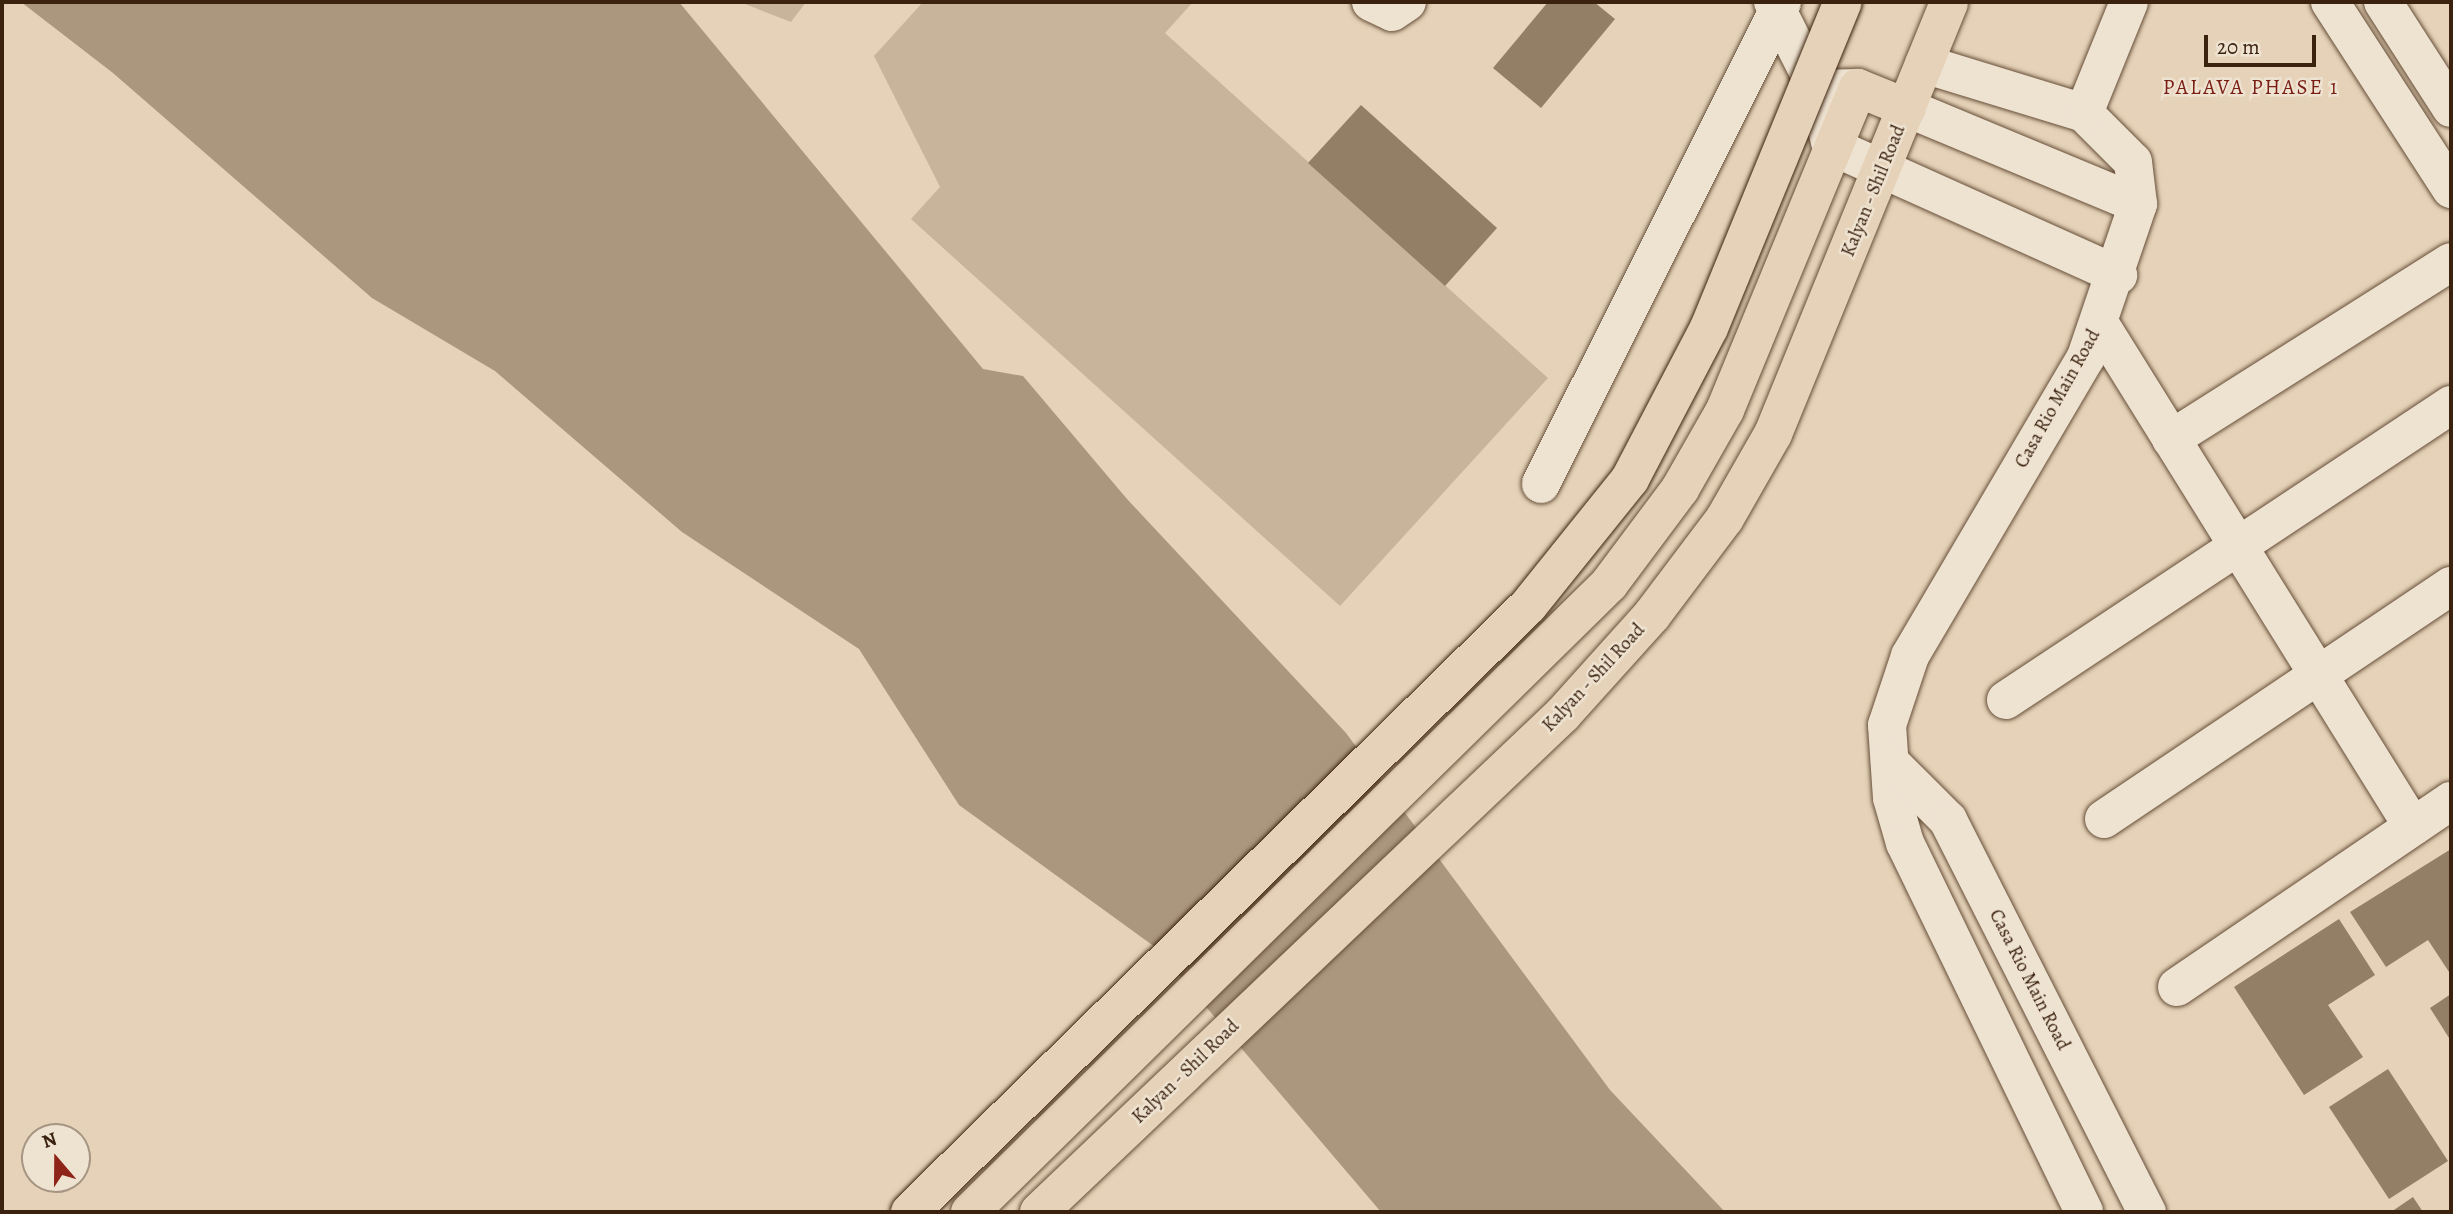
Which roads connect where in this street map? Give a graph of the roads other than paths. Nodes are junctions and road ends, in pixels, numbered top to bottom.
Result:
1 (1371, 2) edge
2 (1407, 2) edge
3 (1843, 2) edge
4 (1949, 2) edge
5 (2129, 2) edge
6 (2330, 2) edge
7 (2382, 2) edge
8 (1777, 5) edge
9 (1924, 64) junction
10 (1858, 88) junction
11 (1817, 89) junction
12 (1907, 108) junction
13 (2451, 108) edge
14 (2084, 113) junction
15 (1831, 146) junction
16 (1883, 173) junction
17 (2451, 189) edge
18 (2138, 204) junction
19 (2451, 262) edge
20 (2118, 275) junction
21 (2100, 324) junction
22 (2451, 405) edge
23 (2171, 439) junction
24 (1541, 484) dead end
25 (2238, 546) junction
26 (2451, 586) edge
27 (2318, 676) junction
28 (2006, 700) dead end
29 (1890, 762) junction
30 (2451, 801) edge
31 (2104, 819) dead end
32 (2413, 827) junction
33 (2177, 987) dead end
34 (910, 1212) edge
35 (970, 1212) edge
36 (1039, 1212) edge
37 (2084, 1212) edge
38 (2147, 1212) edge

1 - 2 street
3 - 34 main road, bridge
4 - 9 main road, Kalyan - Shil Road
5 - 14 street
6 - 17 street
7 - 13 street
8 - 11 street
8 - 24 street
9 - 12 main road, Kalyan - Shil Road
9 - 14 street, Casa Rio Main Road
10 - 11 street
10 - 12 main road
10 - 15 main road
11 - 15 street
12 - 16 main road, Kalyan - Shil Road
12 - 18 street
14 - 18 street, Casa Rio Main Road
15 - 16 street
15 - 35 main road
16 - 20 street
16 - 36 main road, Kalyan - Shil Road
18 - 20 street, Casa Rio Main Road
19 - 23 street
20 - 21 street, Casa Rio Main Road
21 - 23 street
21 - 29 street, Casa Rio Main Road
22 - 25 street
23 - 25 street
25 - 27 street
25 - 28 street
26 - 27 street
27 - 31 street
27 - 32 street
29 - 37 street, Casa Rio Main Road
29 - 38 street, Casa Rio Main Road
30 - 32 street
32 - 33 street

